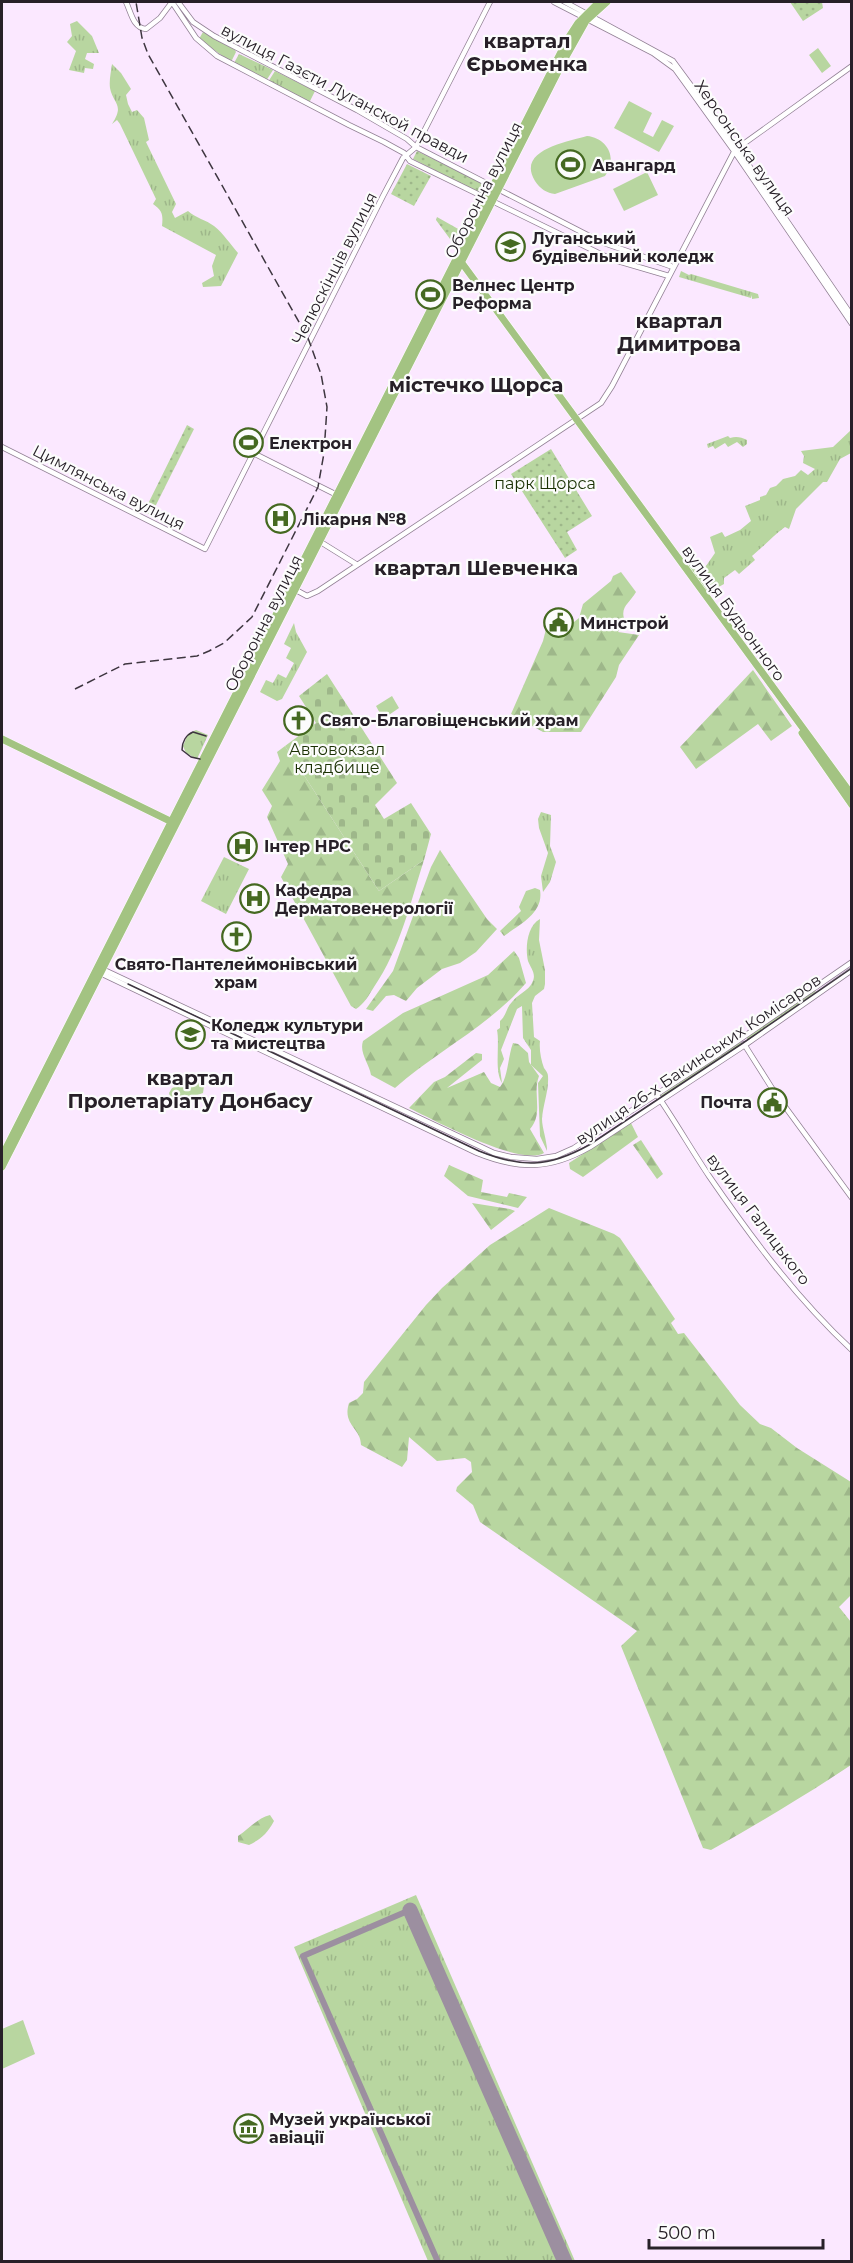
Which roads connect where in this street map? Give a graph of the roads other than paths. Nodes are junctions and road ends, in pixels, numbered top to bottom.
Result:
1 (126, 2) edge
2 (172, 2) edge
3 (178, 2) edge
4 (490, 2) edge
5 (554, 2) edge
6 (565, 2) edge
7 (599, 2) edge
8 (607, 2) edge
9 (587, 17) junction
10 (852, 66) edge
11 (416, 147) junction
12 (736, 150) junction
13 (406, 157) junction
14 (496, 188) junction
15 (489, 201) junction
16 (459, 260) junction
17 (674, 267) junction
18 (669, 276) junction
19 (852, 316) edge
20 (852, 324) edge
21 (577, 419) junction
22 (2, 447) edge
23 (253, 453) junction
24 (339, 496) junction
25 (319, 542) junction
26 (205, 549) joint
27 (356, 564) junction
28 (294, 590) junction
29 (800, 728) junction
30 (2, 739) edge
31 (852, 795) edge
32 (852, 805) edge
33 (173, 823) junction
34 (852, 962) edge
35 (99, 970) junction
36 (852, 970) edge
37 (131, 985) junction
38 (815, 988) junction
39 (818, 993) junction
40 (741, 1039) junction
41 (745, 1045) junction
42 (657, 1095) junction
43 (661, 1101) junction
44 (599, 1133) junction
45 (602, 1139) junction
46 (586, 1141) junction
47 (481, 1147) junction
48 (590, 1147) junction
49 (477, 1153) junction
50 (2, 1156) edge
51 (504, 1156) junction
52 (502, 1163) junction
53 (2, 1167) edge
54 (852, 1198) edge
55 (852, 1350) edge

1 - 2 street
2 - 13 street, вулиця Газєти Луганской правди
3 - 11 street, вулиця Газєти Луганской правди
4 - 11 street, Челюскінців вулиця
5 - 9 street
6 - 9 street
7 - 9 main road, Оборонна вулиця
8 - 9 main road, Оборонна вулиця
9 - 12 street, Херсонська вулиця
9 - 14 main road, Оборонна вулиця
10 - 12 street
11 - 13 street, Челюскінців вулиця
11 - 14 street, вулиця Газєти Луганской правди
12 - 17 street
12 - 19 street, Херсонська вулиця
12 - 20 street, Херсонська вулиця
13 - 15 street, вулиця Газєти Луганской правди
13 - 23 street, Челюскінців вулиця
14 - 15 main road, Оборонна вулиця
14 - 17 street, вулиця Газєти Луганской правди
15 - 16 main road, Оборонна вулиця
15 - 18 street, вулиця Газєти Луганской правди
16 - 21 main road, вулиця Будьонного
16 - 24 main road, Оборонна вулиця
17 - 18 street
18 - 21 street
21 - 27 street
21 - 29 main road, вулиця Будьонного
22 - 26 street, Цимлянська вулиця
23 - 24 street
23 - 26 street, Челюскінців вулиця
24 - 25 main road, Оборонна вулиця
24 - 33 main road, Оборонна вулиця
25 - 27 street
25 - 28 main road, Оборонна вулиця
27 - 28 street
28 - 33 main road, Оборонна вулиця
29 - 31 main road, вулиця Будьонного
29 - 32 main road, вулиця Будьонного
30 - 33 main road
33 - 35 main road, Оборонна вулиця
34 - 38 street, вулиця 26-х Бакинських Комісаров
35 - 37 street, вулиця 26-х Бакинських Комісаров
35 - 50 main road, Оборонна вулиця
35 - 53 main road, Оборонна вулиця
36 - 39 street, вулиця 26-х Бакинських Комісаров
37 - 47 street, вулиця 26-х Бакинських Комісаров
37 - 49 street, вулиця 26-х Бакинських Комісаров
38 - 39 street
38 - 40 street, вулиця 26-х Бакинських Комісаров
39 - 41 street, вулиця 26-х Бакинських Комісаров
40 - 41 street
40 - 42 street, вулиця 26-х Бакинських Комісаров
41 - 43 street, вулиця 26-х Бакинських Комісаров
41 - 54 street
42 - 43 street, вулиця Галицького
42 - 44 street, вулиця 26-х Бакинських Комісаров
43 - 45 street, вулиця 26-х Бакинських Комісаров
43 - 55 street, вулиця Галицького
44 - 45 street
44 - 46 street, вулиця 26-х Бакинських Комісаров
45 - 48 street, вулиця 26-х Бакинських Комісаров
46 - 48 street
46 - 51 street, вулиця 26-х Бакинських Комісаров
47 - 49 street
47 - 51 street, вулиця 26-х Бакинських Комісаров
48 - 52 street, вулиця 26-х Бакинських Комісаров
49 - 52 street, вулиця 26-х Бакинських Комісаров
51 - 52 street

